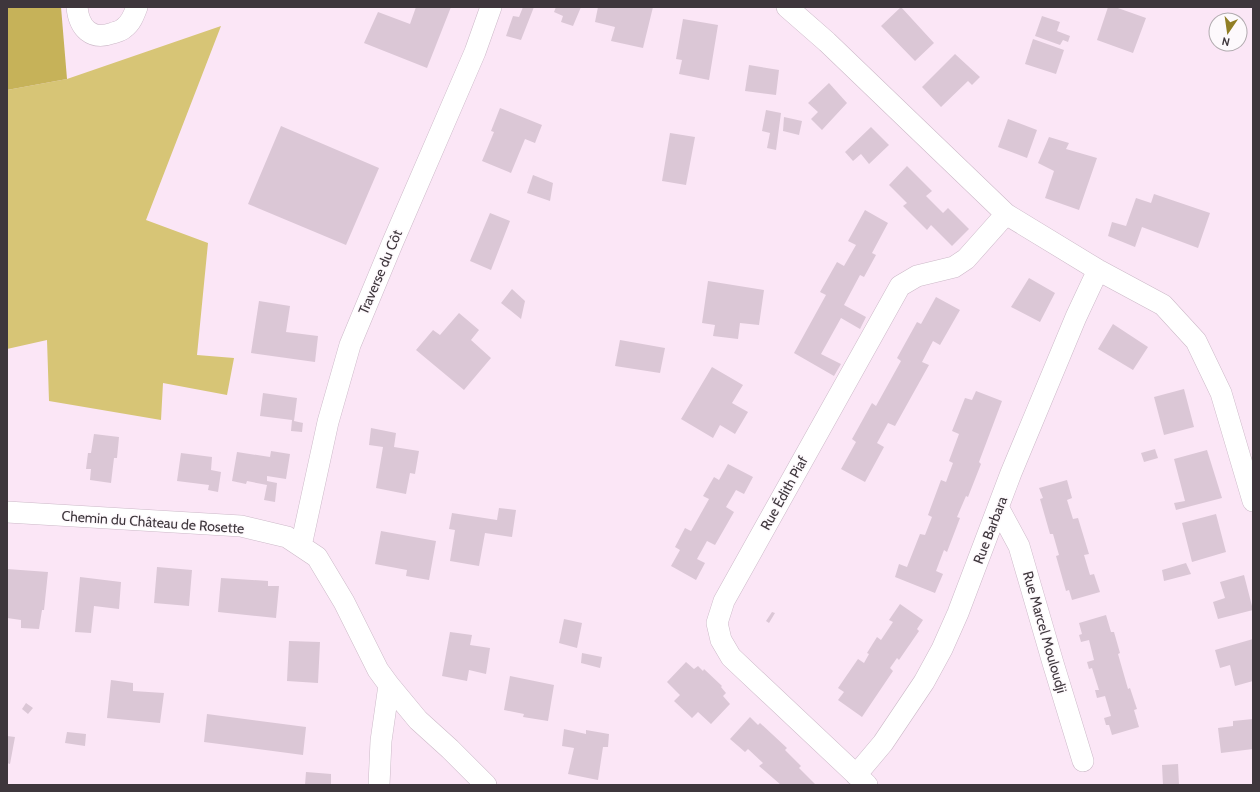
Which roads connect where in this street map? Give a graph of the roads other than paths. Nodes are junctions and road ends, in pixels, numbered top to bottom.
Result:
1 (77, 7) edge
2 (137, 7) edge
3 (490, 7) edge
4 (787, 7) edge
5 (1006, 214) junction
6 (1098, 270) junction
7 (1253, 501) edge
8 (998, 507) junction
9 (7, 512) edge
10 (301, 546) junction
11 (390, 685) junction
12 (1083, 761) dead end
13 (861, 780) edge
14 (379, 785) edge
15 (486, 785) edge

1 - 2 street
3 - 10 street, Traverse du Côt
4 - 5 street
5 - 6 street
5 - 13 street, Rue Édith Piaf
6 - 7 street
6 - 8 street, Rue Barbara
8 - 12 street, Rue Marcel Mouloudji
8 - 13 street, Rue Barbara
9 - 10 street, Chemin du Château de Rosette
10 - 11 street, Chemin du Château de Rosette
11 - 14 street
11 - 15 street, Chemin du Château de Rosette

